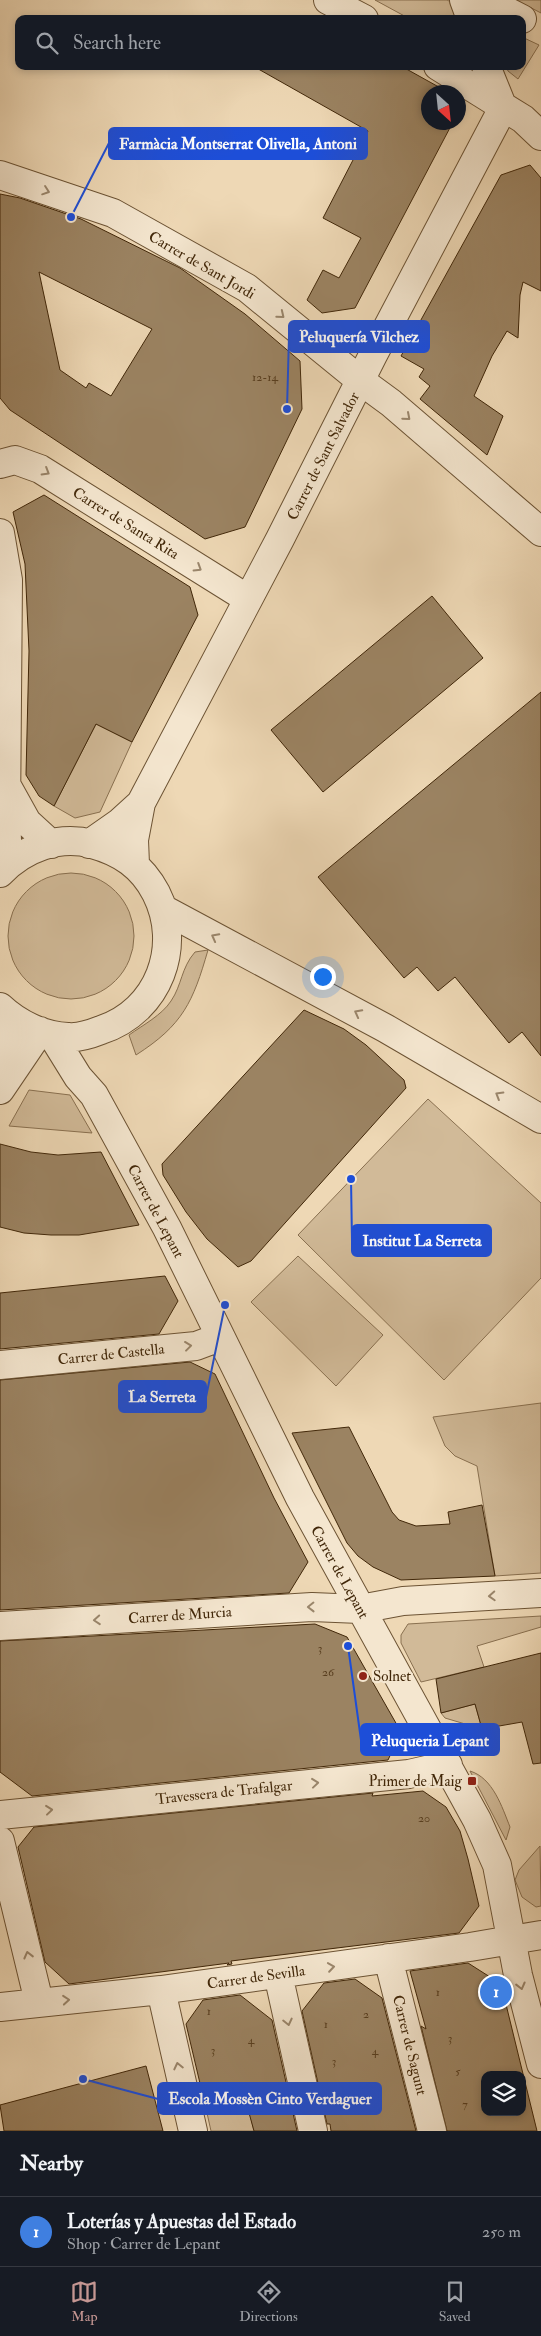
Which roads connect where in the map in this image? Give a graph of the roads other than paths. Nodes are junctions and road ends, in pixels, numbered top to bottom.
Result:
1 (328, 0) edge
2 (464, 0) edge
3 (485, 0) edge
4 (356, 15) edge
5 (470, 15) edge
6 (514, 15) edge
7 (526, 21) edge
8 (541, 29) edge
9 (444, 70) edge
10 (488, 70) edge
11 (503, 108) junction
12 (541, 136) edge
13 (0, 175) edge
14 (360, 381) junction
15 (0, 464) edge
16 (541, 532) edge
17 (1, 542) edge
18 (248, 599) junction
19 (6, 785) junction
20 (141, 803) junction
21 (51, 844) junction
22 (89, 844) junction
23 (135, 864) junction
24 (3, 866) edge
25 (165, 910) junction
26 (2, 1009) edge
27 (46, 1033) junction
28 (86, 1035) junction
29 (0, 1074) edge
30 (0, 1090) edge
31 (94, 1095) junction
32 (541, 1119) edge
33 (220, 1337) junction
34 (0, 1365) edge
35 (541, 1593) edge
36 (360, 1609) junction
37 (0, 1626) edge
38 (448, 1765) junction
39 (0, 1815) edge
40 (0, 1841) edge
41 (541, 1935) edge
42 (512, 1938) junction
43 (388, 1958) junction
44 (278, 1974) junction
45 (160, 1990) junction
46 (40, 2002) junction
47 (0, 2007) edge
48 (541, 2064) edge
49 (193, 2131) edge
50 (314, 2131) edge
51 (432, 2131) edge

1 - 4 street
2 - 5 street
3 - 6 street
7 - 8 street
9 - 11 street
10 - 11 street
11 - 12 street
11 - 14 street, Carrer de Sant Salvador
13 -> 14 street, Carrer de Sant Jordi
14 -> 16 street, Carrer de Sant Jordi
14 - 18 street, Carrer de Sant Salvador
15 -> 18 street, Carrer de Santa Rita
17 - 19 street
18 - 20 street, Carrer de Sant Salvador
19 - 21 street
19 - 24 street
20 - 22 street, Carrer de Sant Salvador
20 - 23 street, Carrer de Sant Salvador
21 - 22 street
21 - 24 street
22 - 23 street
23 - 25 street
25 - 28 street
32 -> 25 street
26 - 27 street
26 - 29 street
27 - 28 street
27 - 30 street
27 - 31 street, Carrer de Lepant
28 - 31 street, Carrer de Lepant
31 - 33 street, Carrer de Lepant
34 -> 33 street, Carrer de Castella
33 - 36 street, Carrer de Lepant
35 -> 36 street, Carrer de Murcia
36 -> 37 street, Carrer de Murcia
36 - 38 street, Carrer de Lepant
39 -> 38 street, Travessera de Trafalgar
38 - 42 street, Carrer de Lepant
46 -> 40 street
41 - 42 street, Carrer de Sevilla
42 - 43 street, Carrer de Sevilla
42 -> 48 street, Carrer de Lepant
44 -> 43 street, Carrer de Sevilla
43 - 51 street, Carrer de Sagunt
44 - 45 street, Carrer de Sevilla
44 -> 50 street
46 -> 45 street, Carrer de Sevilla
49 -> 45 street
46 - 47 street, Carrer de Sevilla

